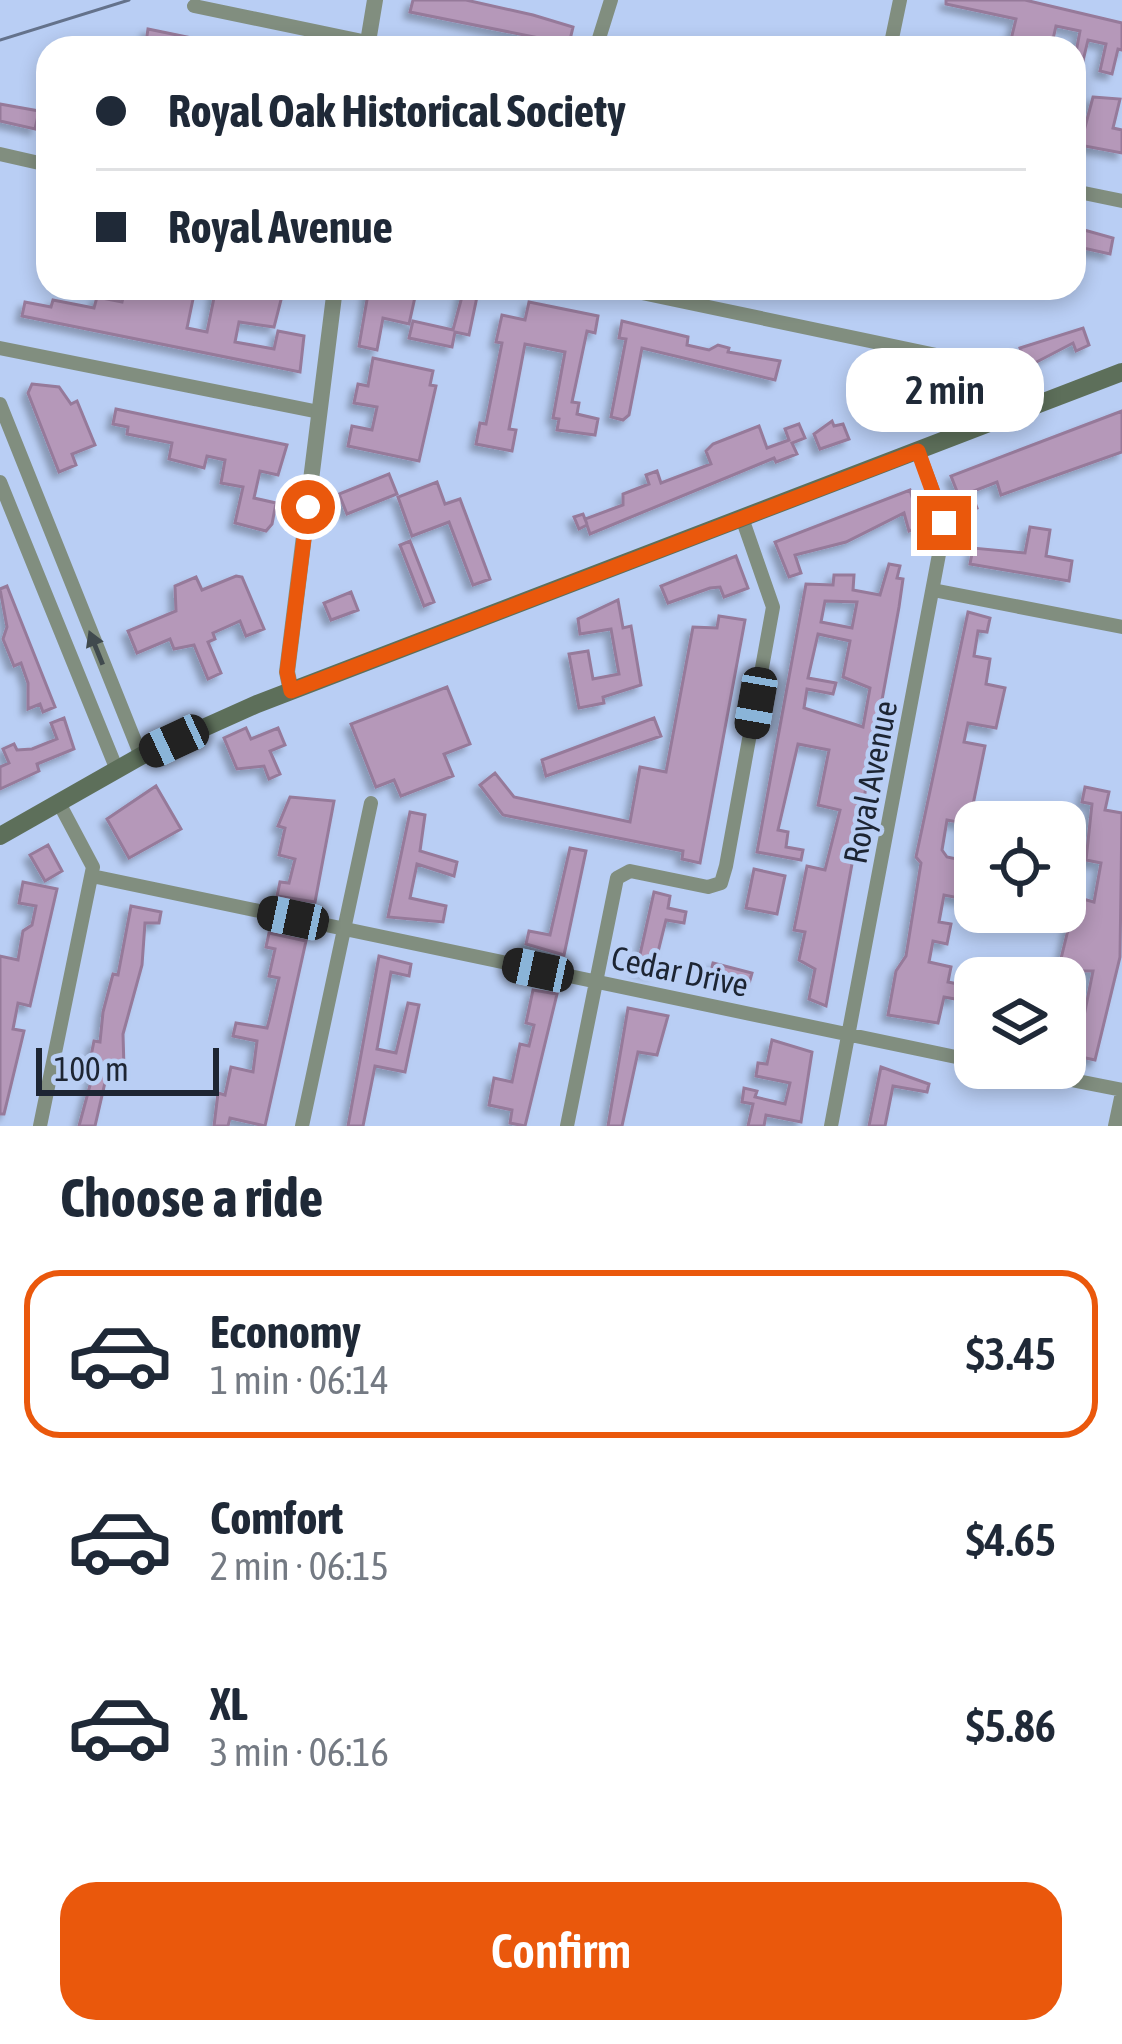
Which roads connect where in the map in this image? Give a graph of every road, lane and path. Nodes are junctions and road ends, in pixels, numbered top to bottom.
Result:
1 (611, 0) edge
2 (899, 0) edge
3 (376, 1) edge
4 (194, 6) dead end
5 (327, 36) edge
6 (369, 36) edge
7 (600, 36) edge
8 (892, 36) edge
9 (0, 154) edge
10 (36, 162) edge
11 (1086, 194) edge
12 (1122, 201) edge
13 (333, 300) edge
14 (675, 300) edge
15 (0, 348) edge
16 (1122, 372) edge
17 (0, 404) edge
18 (319, 412) junction
19 (1012, 414) junction
20 (918, 451) junction
21 (0, 482) edge
22 (742, 518) junction
23 (933, 590) junction
24 (1122, 627) edge
25 (291, 691) junction
26 (115, 696) junction
27 (91, 709) junction
28 (141, 756) junction
29 (116, 770) junction
30 (58, 803) junction
31 (371, 803) dead end
32 (0, 836) edge
33 (92, 876) junction
34 (345, 929) junction
35 (597, 982) junction
36 (850, 1034) junction
37 (954, 1056) edge
38 (1086, 1084) edge
39 (1122, 1092) edge
40 (40, 1126) edge
41 (302, 1126) edge
42 (567, 1126) edge
43 (831, 1126) edge
44 (1115, 1126) edge

1 - 7 street
2 - 8 street
3 - 6 street
4 - 5 street
9 - 10 street
11 - 12 street
13 - 18 street
14 - 19 street
15 - 18 street
16 - 19 main road
26 -> 17 street
18 - 25 street
19 - 20 main road
20 - 22 main road
20 - 23 street, Royal Avenue
21 - 27 street
22 - 25 main road
22 - 35 street
23 - 24 street
23 - 36 street, Royal Avenue
25 - 28 main road
26 - 27 street
26 - 28 street
27 - 29 street
28 - 29 main road
29 - 30 main road
30 - 32 main road
30 - 33 street
31 - 34 street
33 - 34 street, Cedar Drive
33 - 40 street
34 - 35 street, Cedar Drive
34 - 41 street
35 - 36 street, Cedar Drive
35 - 42 street
36 - 37 street, Cedar Drive
36 - 43 street, Royal Avenue
38 - 39 street
39 - 44 street

